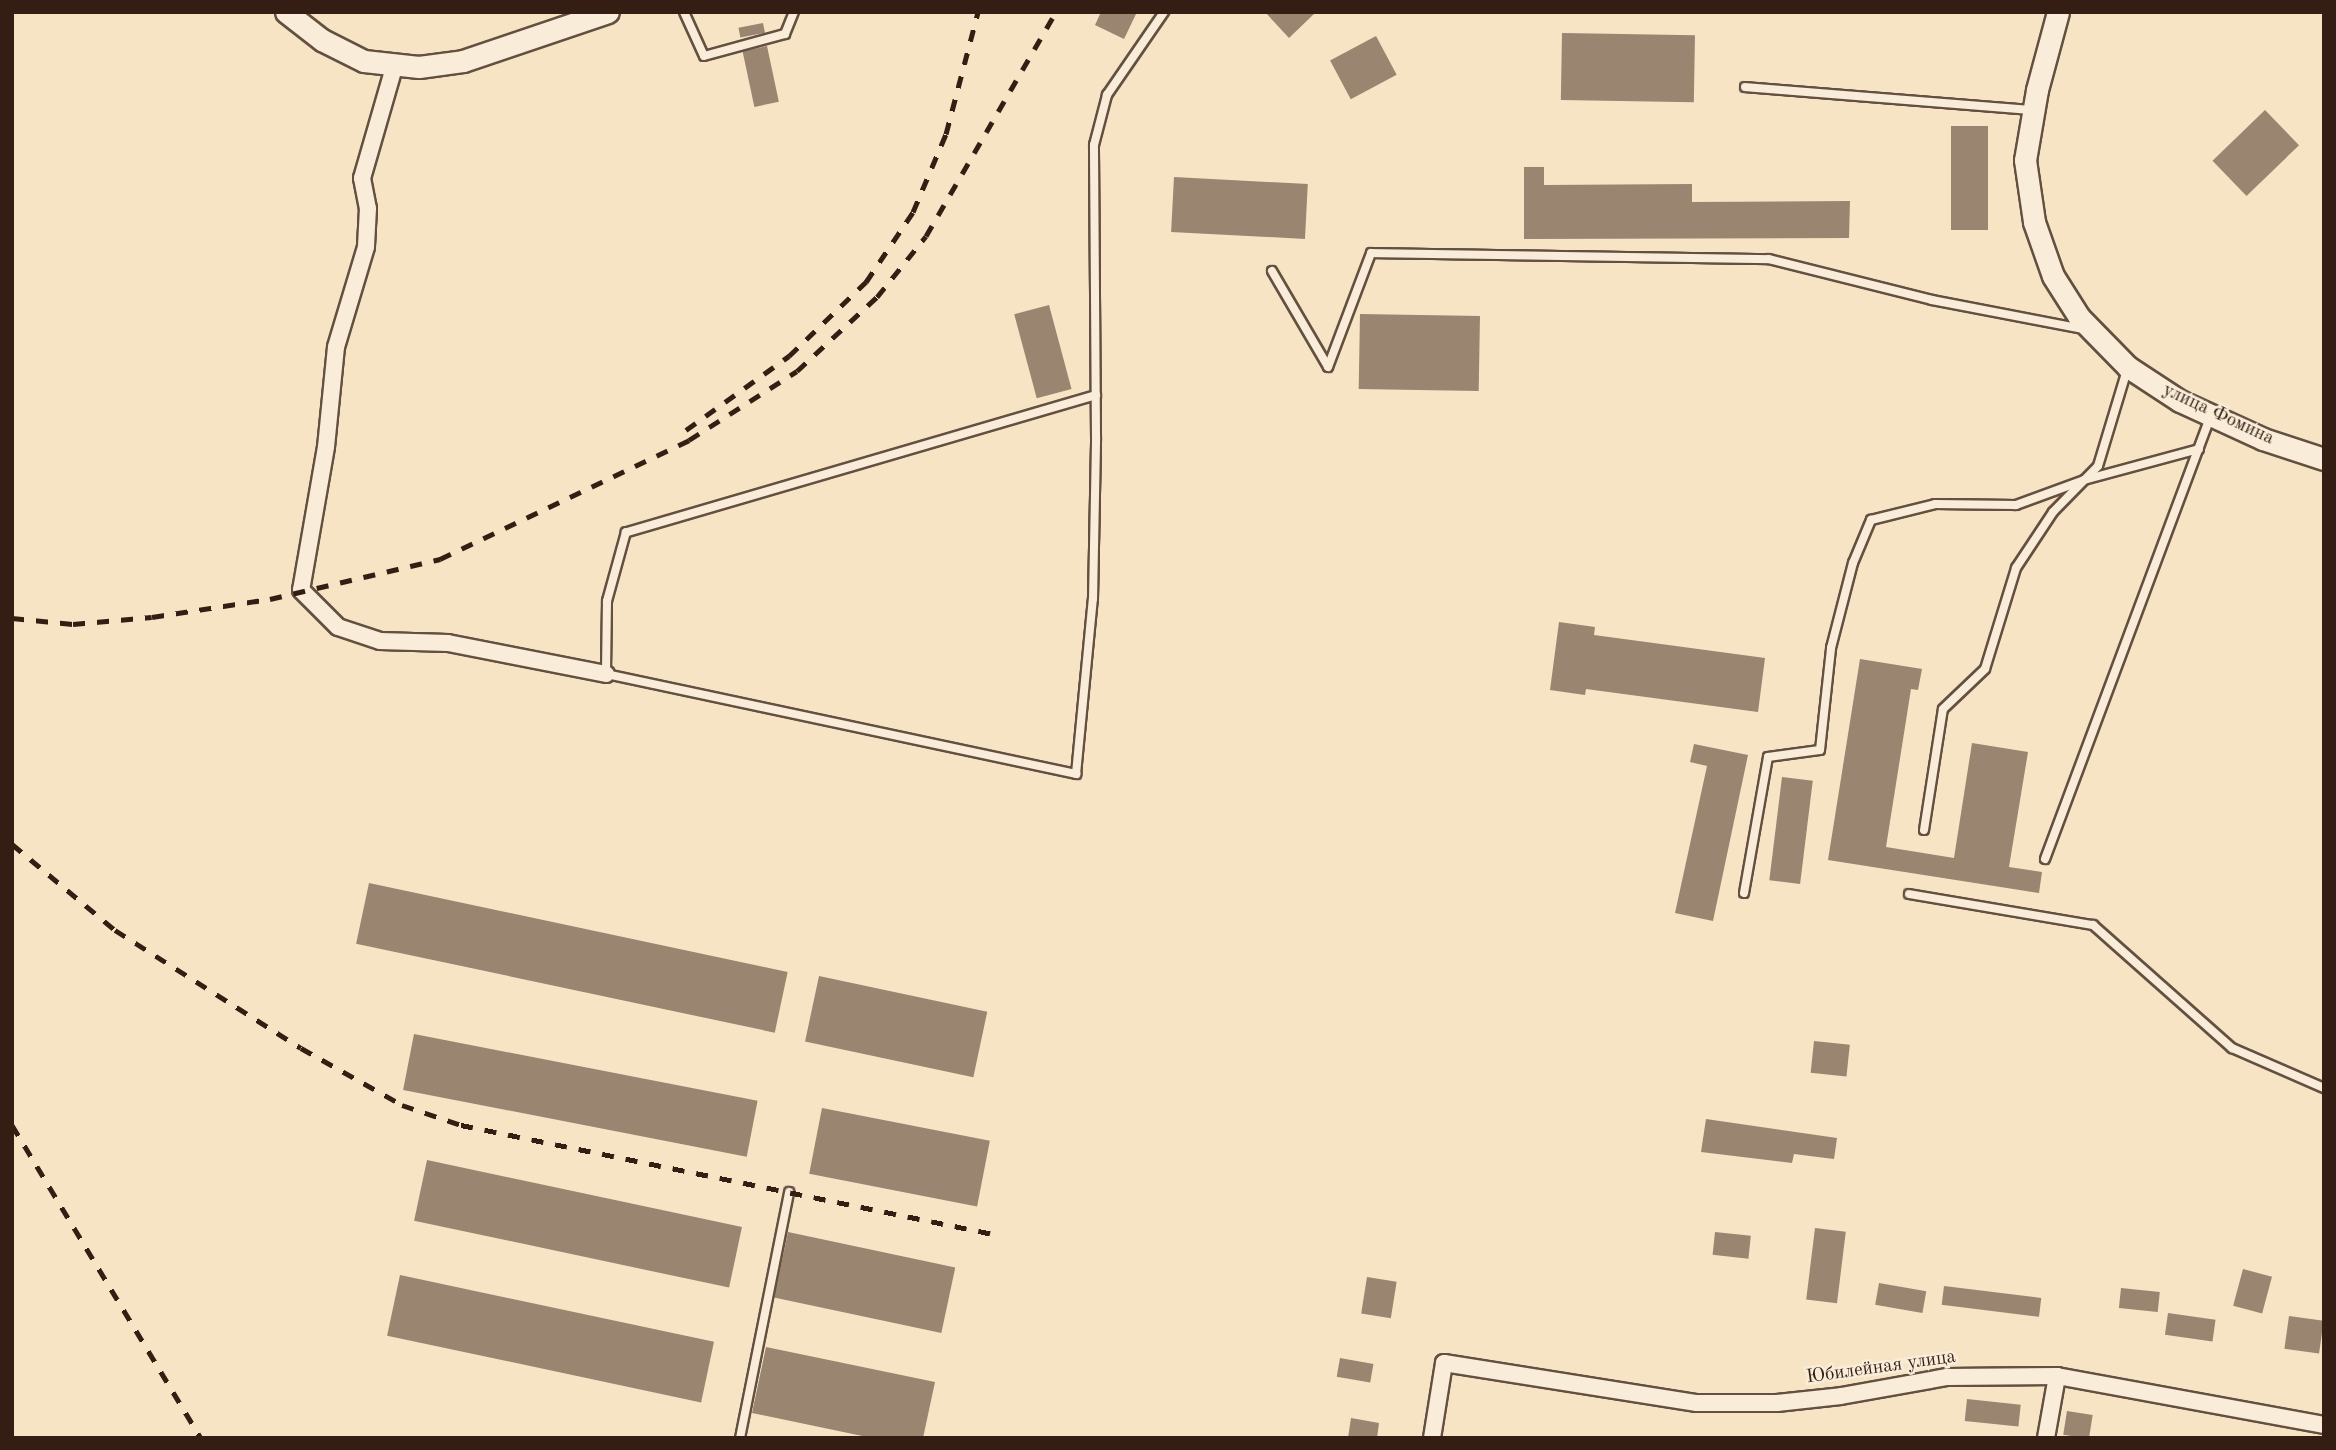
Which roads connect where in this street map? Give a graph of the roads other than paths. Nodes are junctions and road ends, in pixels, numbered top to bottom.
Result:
1 (286, 12) edge
2 (608, 12) edge
3 (684, 12) edge
4 (794, 12) edge
5 (1164, 12) edge
6 (2058, 12) edge
7 (394, 64) junction
8 (1745, 87) dead end
9 (2033, 110) junction
10 (1272, 271) dead end
11 (2092, 330) junction
12 (2128, 367) junction
13 (1096, 395) junction
14 (2211, 415) junction
15 (2199, 449) junction
16 (2323, 458) edge
17 (2084, 481) junction
18 (606, 674) junction
19 (1924, 830) dead end
20 (2045, 859) dead end
21 (1744, 893) dead end
22 (1909, 894) dead end
23 (2324, 1088) edge
24 (789, 1192) dead end
25 (2057, 1376) junction
26 (2324, 1425) edge
27 (740, 1438) edge
28 (1432, 1438) edge
29 (2046, 1438) edge

1 - 7 street
2 - 7 street
3 - 4 lane
5 - 13 lane
6 - 9 street, улица Фомина
7 - 18 street
8 - 9 lane
9 - 11 street, улица Фомина
10 - 11 lane
11 - 12 street, улица Фомина
12 - 14 street, улица Фомина
12 - 17 lane
13 - 18 lane
13 - 18 lane
14 - 15 lane
14 - 16 street, улица Фомина
15 - 17 lane
15 - 20 lane
17 - 19 lane
17 - 21 lane
22 - 23 lane
24 - 27 lane
25 - 26 street, Юбилейная улица
25 - 28 street, Юбилейная улица
25 - 29 street

